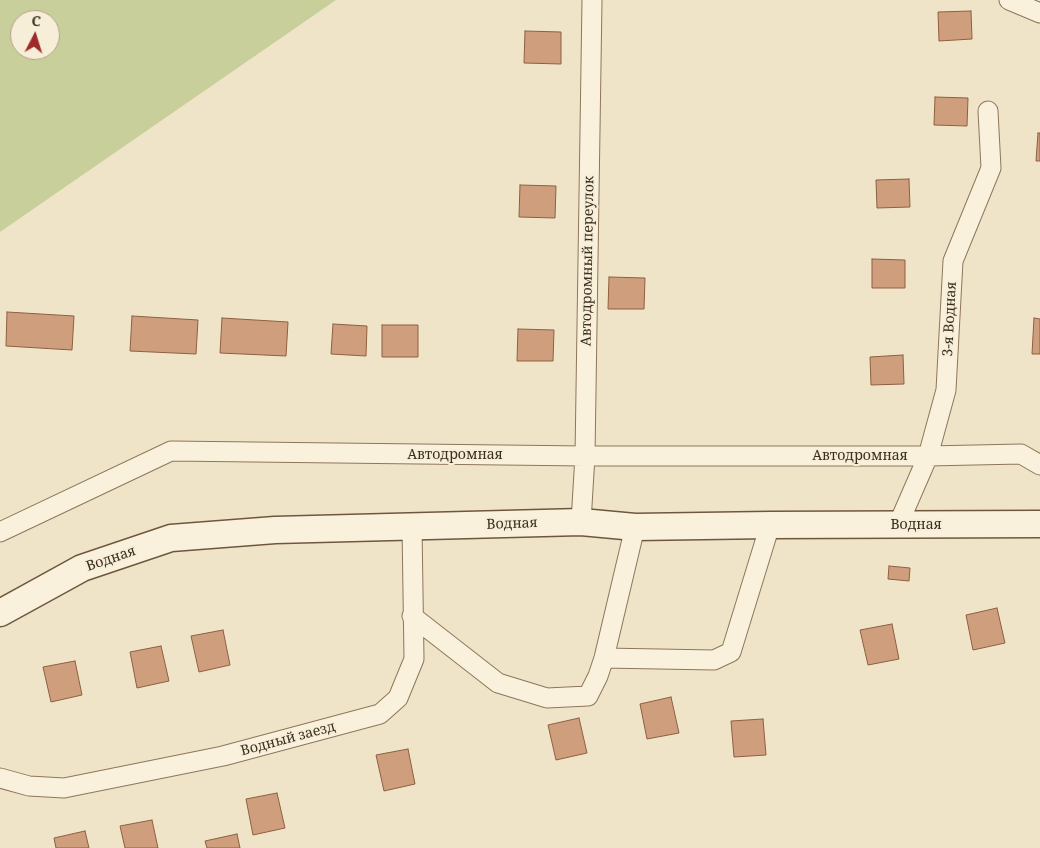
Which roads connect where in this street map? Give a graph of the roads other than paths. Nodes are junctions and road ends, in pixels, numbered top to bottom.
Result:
1 (592, 0) edge
2 (1009, 0) edge
3 (1040, 13) edge
4 (988, 111) dead end
5 (585, 456) junction
6 (928, 456) junction
7 (1040, 465) edge
8 (581, 522) junction
9 (1040, 524) edge
10 (770, 525) junction
11 (898, 525) junction
12 (412, 526) junction
13 (635, 527) junction
14 (0, 532) edge
15 (0, 613) edge
16 (412, 616) junction
17 (604, 658) junction
18 (0, 778) edge

1 - 5 street, Автодромный переулок
2 - 3 street
4 - 6 street, 3-я Водная
5 - 6 street, Автодромная
5 - 8 street, Автодромный переулок
5 - 14 street, Автодромная
6 - 7 street, Автодромная
6 - 11 street, 3-я Водная
8 - 12 street, Водная
8 - 13 street, Водная
9 - 11 street, Водная
10 - 11 street, Водная
10 - 13 street, Водная
10 - 17 street
12 - 15 street, Водная
12 - 16 street, Водный заезд
13 - 17 street
16 - 17 street
16 - 18 street, Водный заезд

